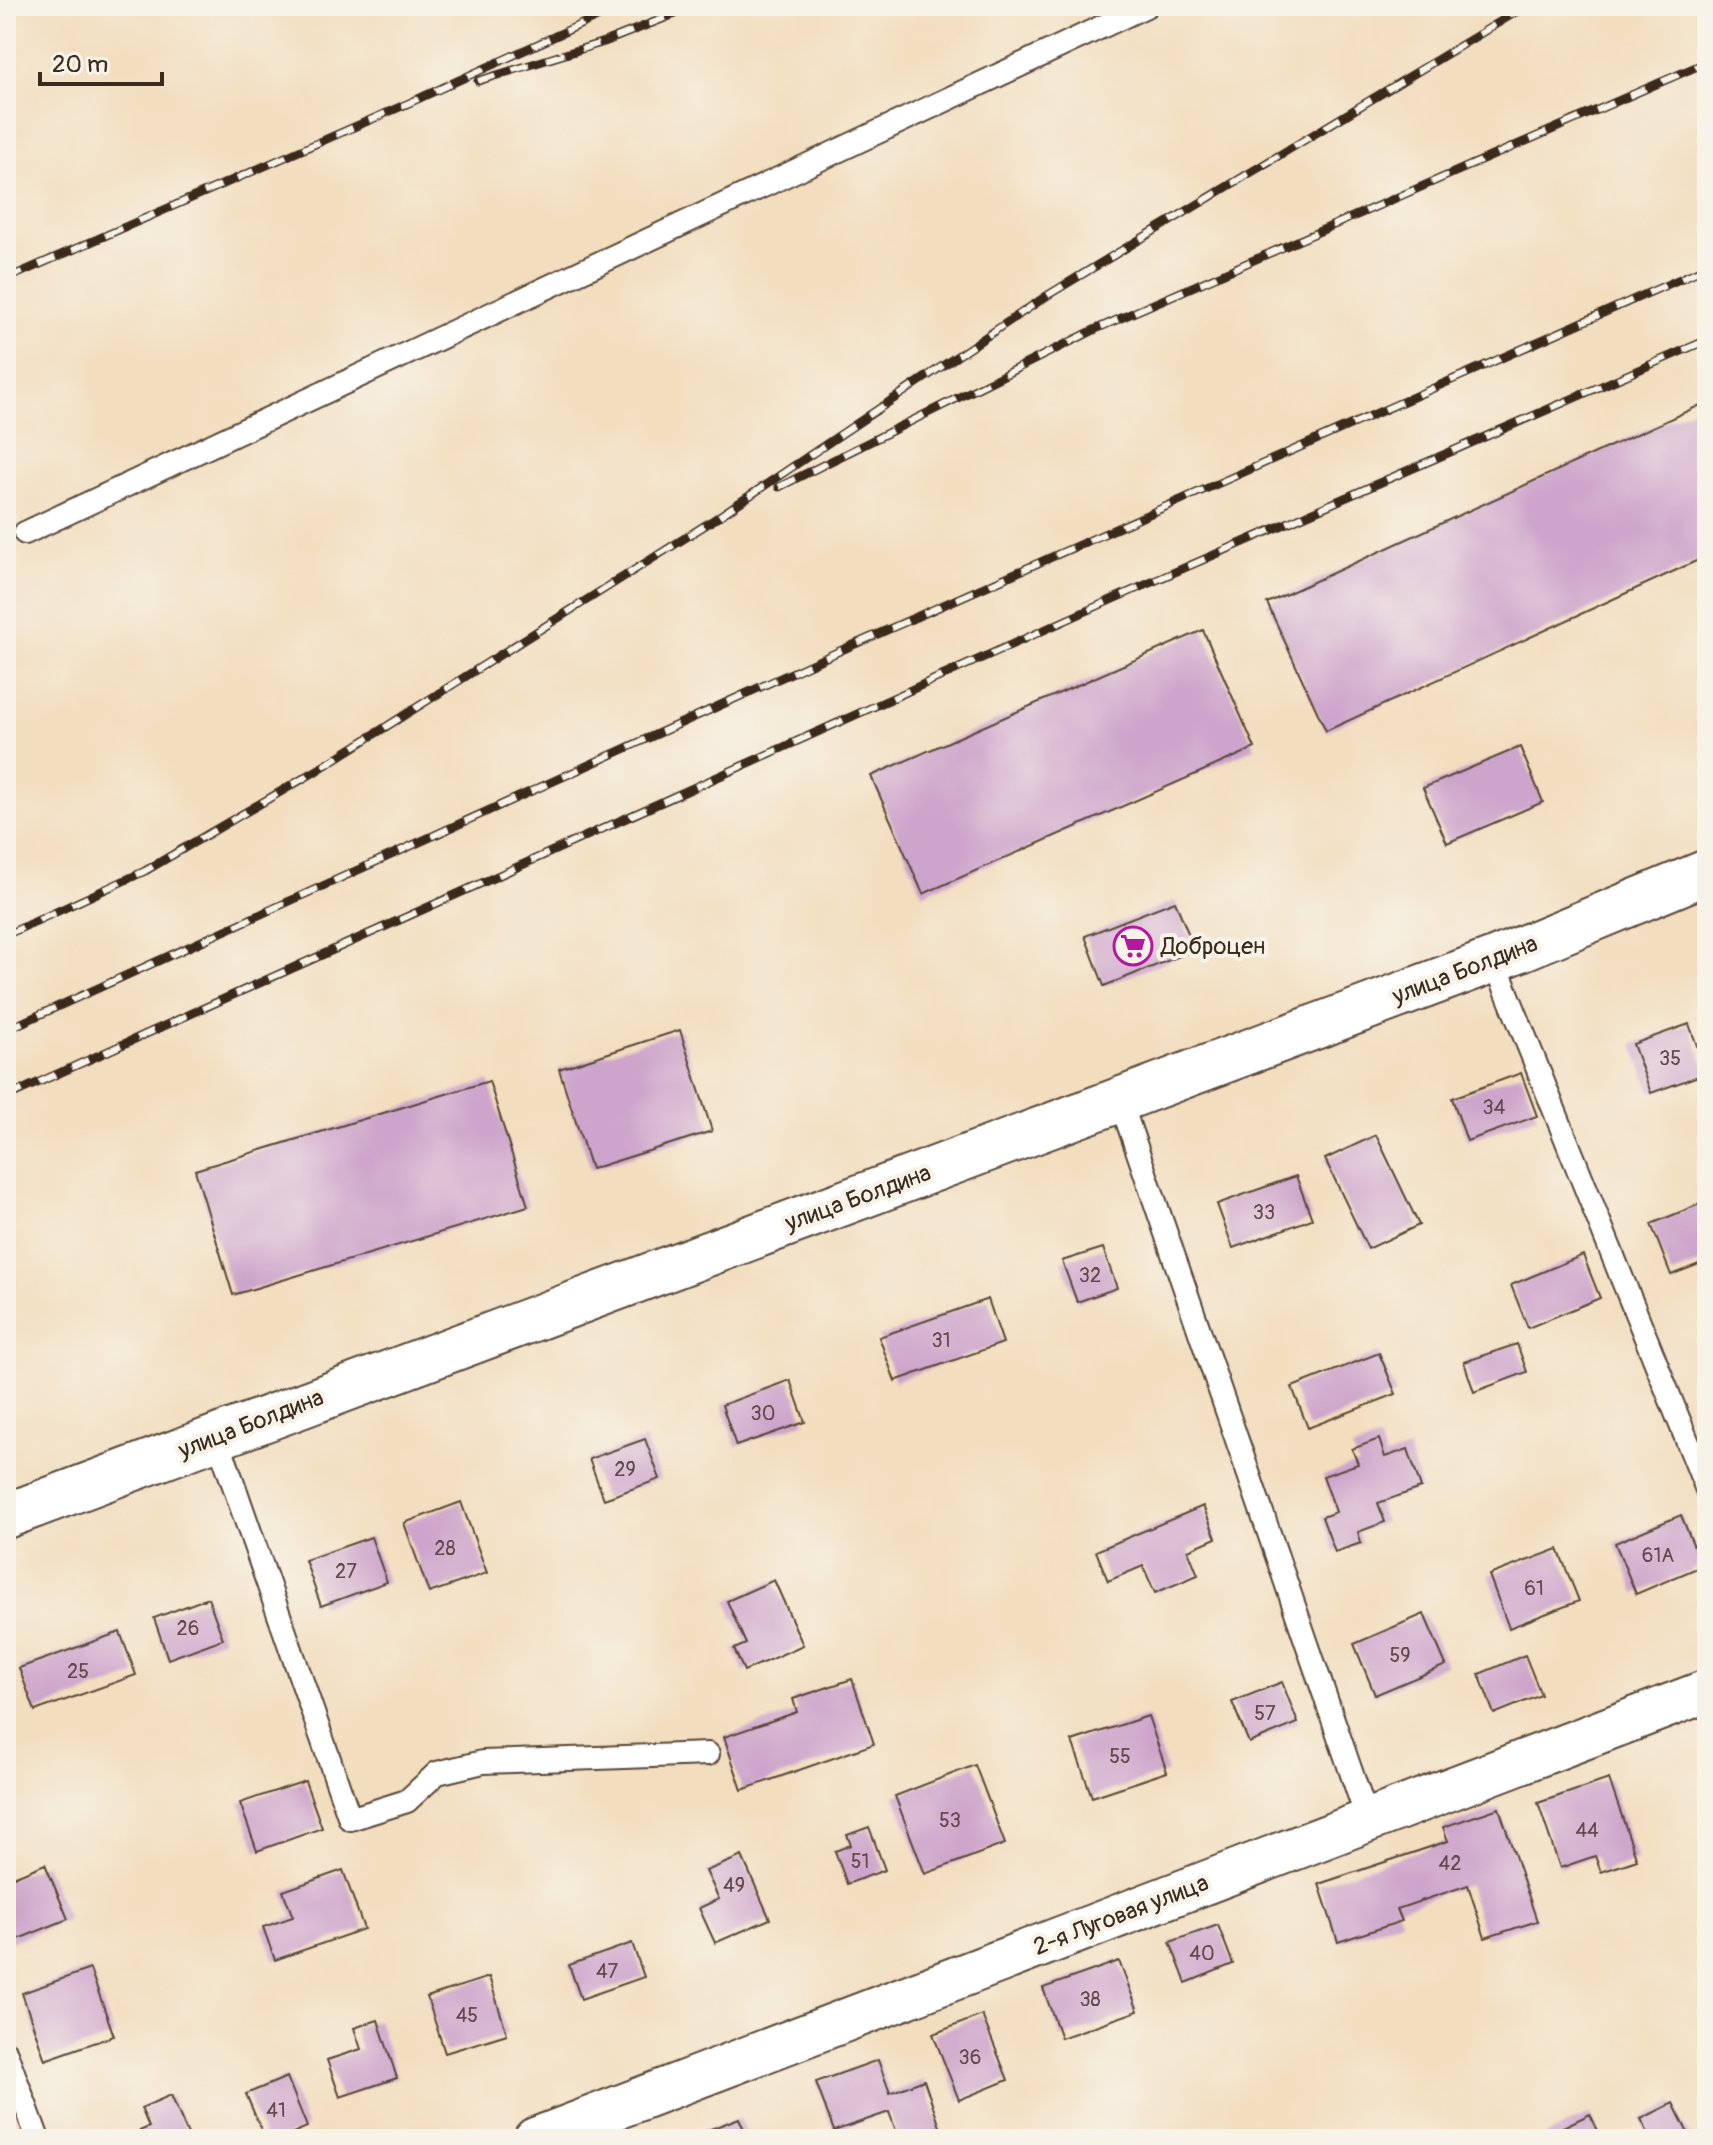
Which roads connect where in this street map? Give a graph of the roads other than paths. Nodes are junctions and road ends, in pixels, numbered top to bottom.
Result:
1 (1146, 6) edge
2 (25, 533) dead end
3 (1707, 872) edge
4 (1494, 960) junction
5 (1120, 1100) junction
6 (217, 1437) junction
7 (1707, 1490) edge
8 (6, 1516) edge
9 (1707, 1691) edge
10 (708, 1754) dead end
11 (1368, 1821) junction
12 (6, 2053) edge
13 (38, 2139) edge
14 (535, 2139) edge

1 - 2 lane
3 - 4 main road, улица Болдина
4 - 5 main road, улица Болдина
4 - 7 lane
5 - 6 main road, улица Болдина
5 - 11 lane
6 - 8 main road, улица Болдина
6 - 10 lane
9 - 11 street, 2-я Луговая улица
11 - 14 street, 2-я Луговая улица
12 - 13 lane

